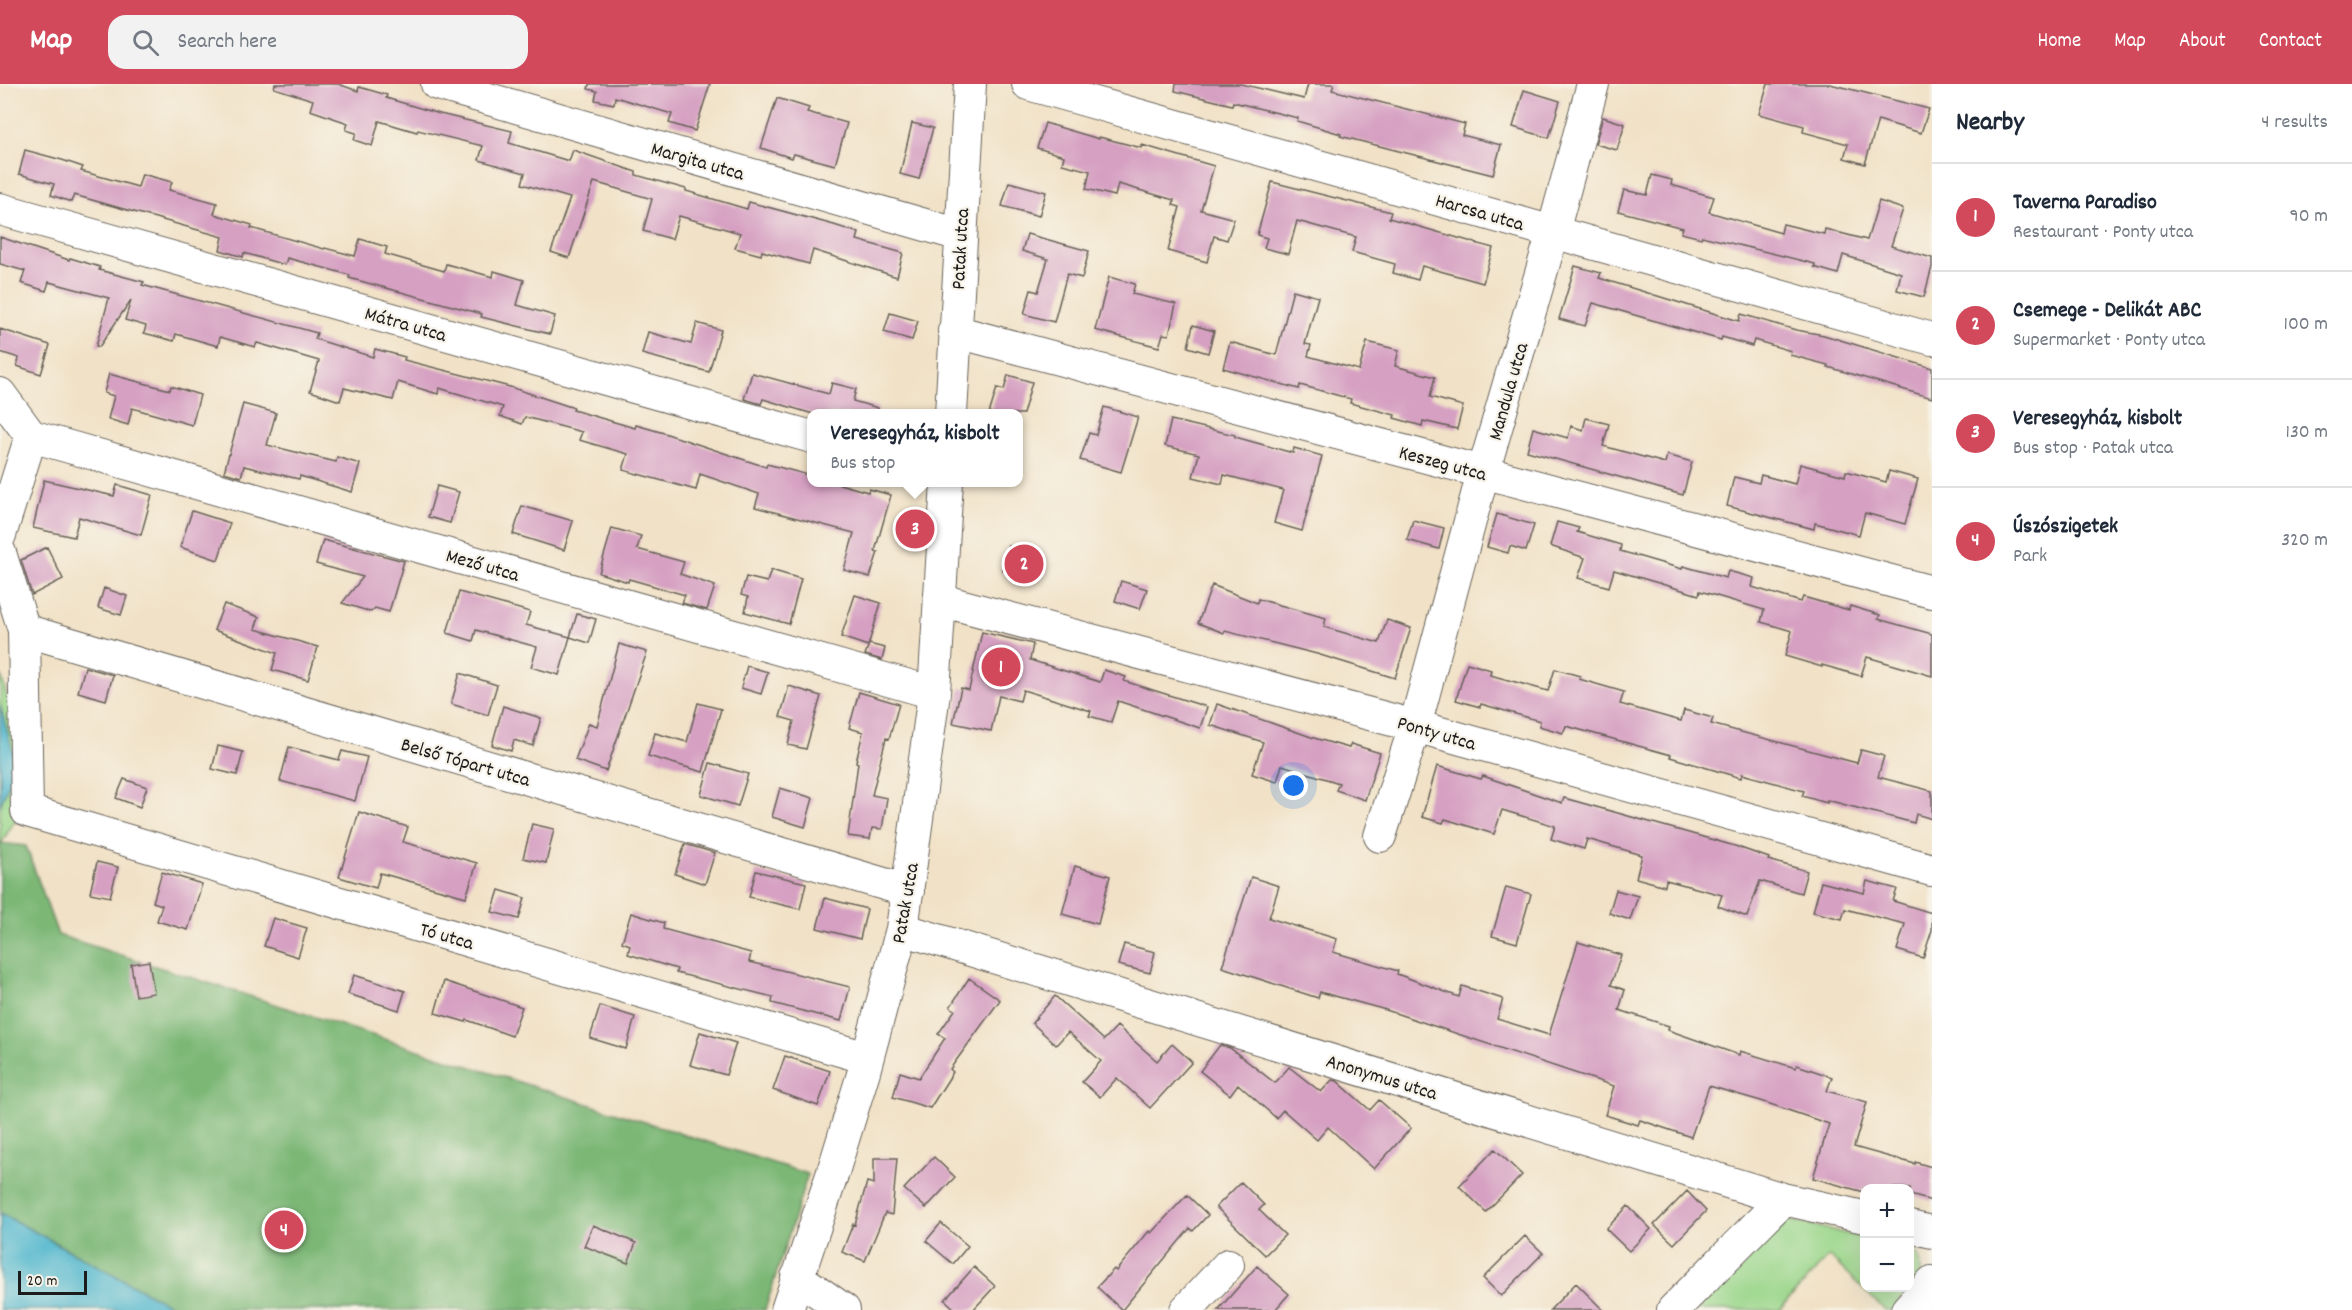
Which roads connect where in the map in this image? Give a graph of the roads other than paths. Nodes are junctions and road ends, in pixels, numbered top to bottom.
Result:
1 (437, 84) edge
2 (970, 84) edge
3 (1028, 84) edge
4 (1593, 84) edge
5 (0, 209) edge
6 (1553, 232) junction
7 (960, 235) junction
8 (954, 331) junction
9 (1932, 339) edge
10 (0, 394) edge
11 (951, 409) edge
12 (31, 436) junction
13 (807, 436) edge
14 (1483, 473) junction
15 (947, 487) edge
16 (0, 535) edge
17 (0, 554) edge
18 (1932, 592) edge
19 (940, 600) junction
20 (24, 630) junction
21 (934, 693) junction
22 (1415, 726) junction
23 (1380, 836) dead end
24 (1932, 870) edge
25 (908, 891) junction
26 (902, 929) junction
27 (867, 1058) junction
28 (1782, 1199) junction
29 (1860, 1216) edge
30 (1914, 1228) edge
31 (1932, 1232) edge
32 (1228, 1265) dead end
33 (797, 1277) junction
34 (1932, 1282) edge
35 (787, 1310) edge
36 (844, 1310) edge
37 (1186, 1310) edge
38 (1672, 1310) edge
39 (1907, 1310) edge

1 - 7 street, Margita utca
2 - 7 street, Patak utca
3 - 6 street, Harcsa utca
4 - 6 street, Mandula utca
5 - 13 street, Mátra utca
6 - 9 street, Harcsa utca
6 - 14 street, Mandula utca
7 - 8 street, Patak utca
8 - 11 street, Patak utca
8 - 14 street, Keszeg utca
10 - 12 street
12 - 16 street
12 - 21 street, Mező utca
14 - 18 street, Keszeg utca
14 - 22 street, Mandula utca
15 - 19 street, Patak utca
17 - 20 street
19 - 21 street, Patak utca
19 - 22 street, Ponty utca
20 - 25 street, Belső Tópart utca
20 - 27 street, Tó utca
21 - 25 street, Patak utca
22 - 23 street, Mandula utca
22 - 24 street, Ponty utca
25 - 26 street, Patak utca
26 - 27 street, Patak utca
26 - 28 street, Anonymus utca
27 - 33 street, Patak utca
28 - 29 street, Anonymus utca
28 - 38 street
30 - 31 street
32 - 37 street
33 - 35 street, Patak utca
33 - 36 street
34 - 39 street

